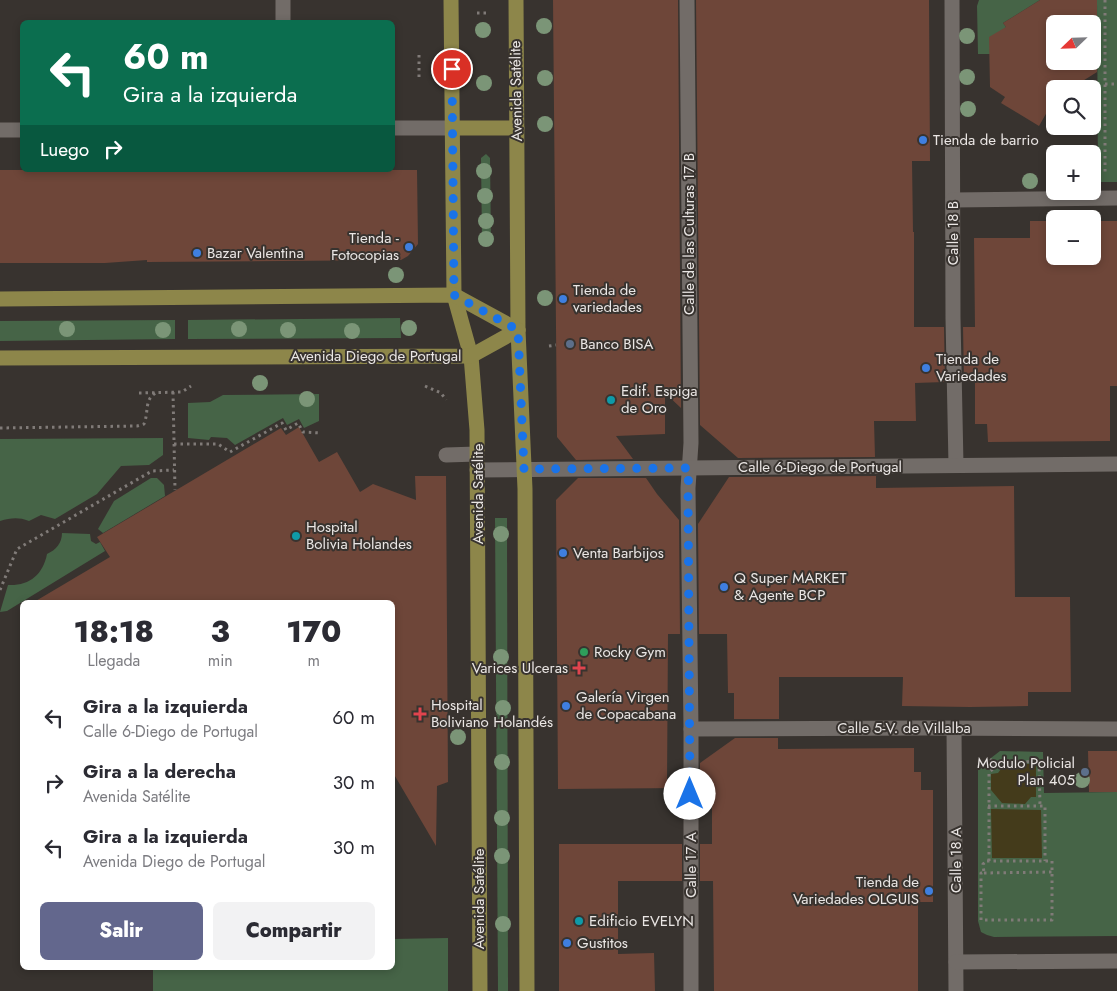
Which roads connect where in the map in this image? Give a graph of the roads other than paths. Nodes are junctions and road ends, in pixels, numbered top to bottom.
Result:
1 (283, 0) edge
2 (451, 0) edge
3 (516, 0) edge
4 (687, 0) edge
5 (952, 0) edge
6 (283, 20) edge
7 (395, 128) edge
8 (453, 128) junction
9 (517, 128) junction
10 (0, 130) edge
11 (20, 130) edge
12 (1117, 198) edge
13 (953, 200) junction
14 (454, 295) junction
15 (0, 299) edge
16 (518, 330) junction
17 (471, 356) junction
18 (0, 358) edge
19 (477, 454) junction
20 (446, 455) dead end
21 (1117, 464) edge
22 (956, 465) junction
23 (689, 468) junction
24 (524, 469) junction
25 (477, 470) junction
26 (954, 728) junction
27 (691, 729) junction
28 (1117, 729) edge
29 (1117, 960) edge
30 (956, 962) junction
31 (480, 991) edge
32 (527, 991) edge
33 (691, 991) edge
34 (956, 991) edge

1 - 6 street
2 - 8 main road, Avenida Satélite
3 - 9 main road, Avenida Satélite
4 - 23 street, Calle de las Culturas 17 B
5 - 13 street, Calle 18 B
7 - 8 street
8 - 9 main road
8 - 14 main road, Avenida Satélite
9 - 16 main road, Avenida Satélite
10 - 11 street
12 - 13 street
13 - 22 street, Calle 18 B
14 - 15 main road
14 - 16 main road
14 - 17 main road, Avenida Satélite
16 - 17 main road, Avenida Diego de Portugal
16 - 24 main road, Avenida Satélite
17 - 18 main road, Avenida Diego de Portugal
17 - 19 main road, Avenida Satélite
19 - 20 street
19 - 25 main road, Avenida Satélite
21 - 22 street, Calle 6-Diego de Portugal
22 - 23 street, Calle 6-Diego de Portugal
23 - 24 street, Calle 6-Diego de Portugal
23 - 27 street, Calle 17 A
24 - 25 street, Calle 6-Diego de Portugal
24 - 32 main road, Avenida Satélite
25 - 31 main road, Avenida Satélite
26 - 27 street, Calle 5-V. de Villalba
26 - 28 street, Calle 5-V. de Villalba
26 - 30 street, Calle 18 A
27 - 33 street, Calle 17 A
29 - 30 street
30 - 34 street, Calle 18 A

